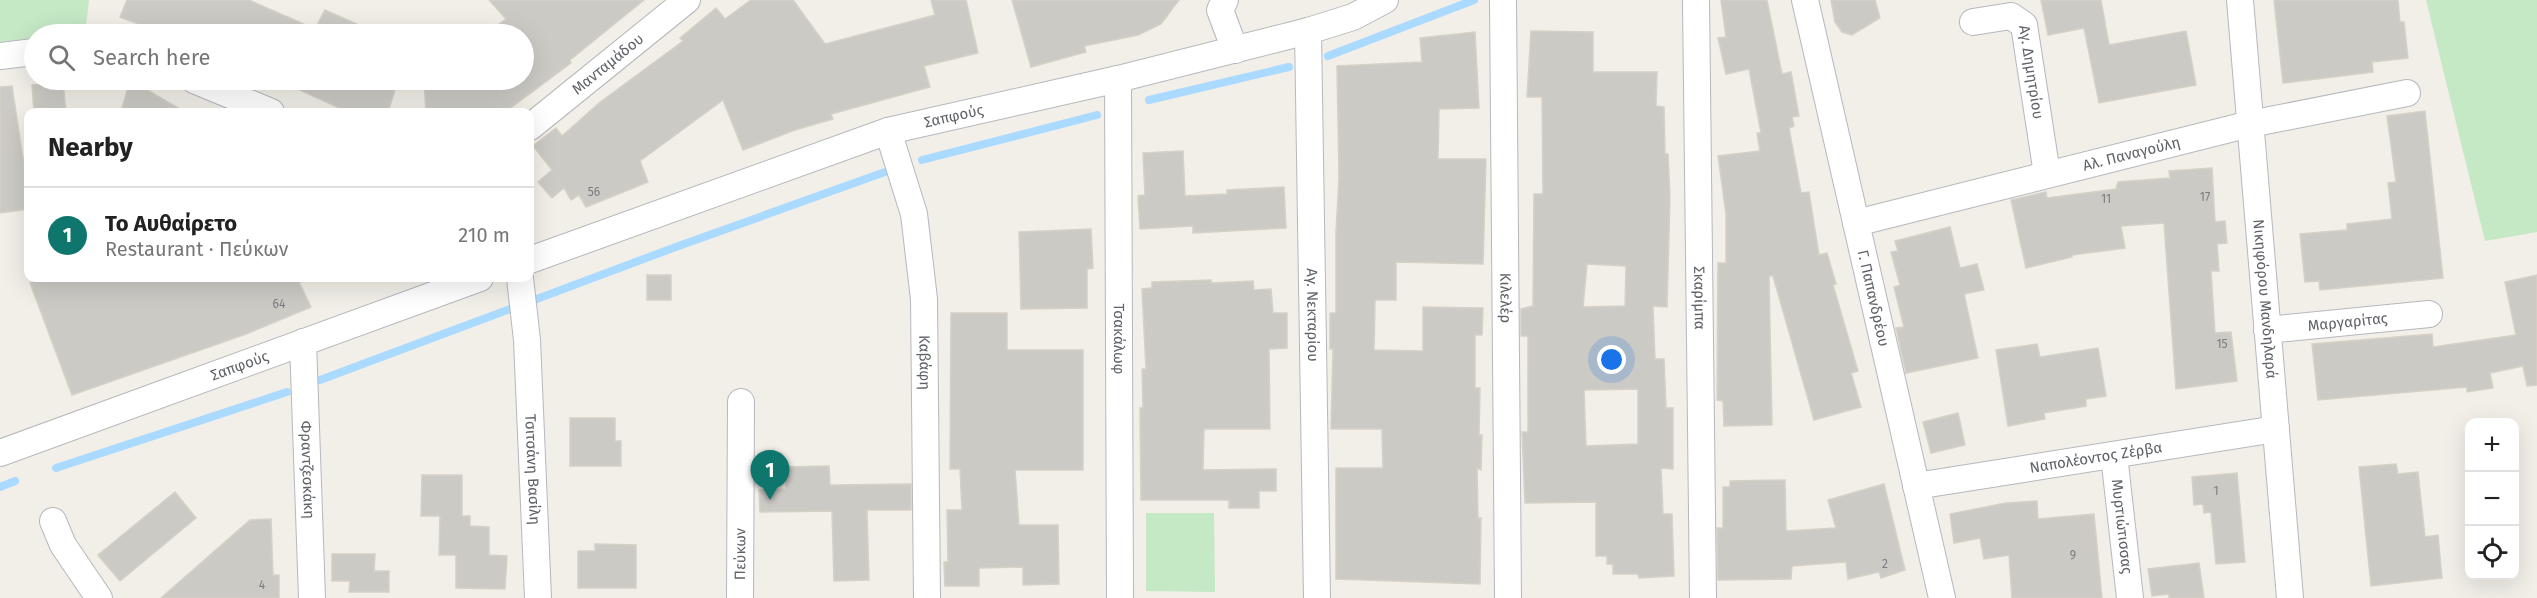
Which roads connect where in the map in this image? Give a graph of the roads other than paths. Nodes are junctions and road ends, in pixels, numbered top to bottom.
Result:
1 (687, 0) edge
2 (1385, 0) edge
3 (1503, 0) edge
4 (1696, 0) edge
5 (1805, 0) edge
6 (2241, 0) edge
7 (1218, 3) edge
8 (1973, 22) dead end
9 (1308, 32) junction
10 (1235, 50) junction
11 (24, 53) edge
12 (0, 56) edge
13 (1118, 79) junction
14 (218, 90) edge
15 (2407, 93) dead end
16 (261, 108) edge
17 (534, 124) edge
18 (2250, 124) junction
19 (888, 131) junction
20 (2047, 174) junction
21 (1856, 223) junction
22 (534, 259) edge
23 (469, 282) edge
24 (520, 282) edge
25 (2429, 315) dead end
26 (2267, 330) junction
27 (303, 342) junction
28 (741, 402) dead end
29 (2276, 429) junction
30 (0, 453) edge
31 (2114, 455) junction
32 (1916, 486) junction
33 (53, 521) dead end
34 (99, 598) edge
35 (312, 598) edge
36 (538, 598) edge
37 (740, 598) edge
38 (927, 598) edge
39 (1120, 598) edge
40 (1317, 598) edge
41 (1508, 598) edge
42 (1703, 598) edge
43 (1942, 598) edge
44 (2130, 598) edge
45 (2290, 598) edge

1 - 17 street, Μανταμάδου
2 - 9 street, Σαπφούς
3 - 41 street, Κιλελέρ
4 - 42 street, Σκαρίμπα
5 - 21 street, Γ. Παπανδρέου
6 - 18 street, Νικηφόρου Μανδηλαρά
7 - 10 street
8 - 20 street, Αγ. Δημητρίου
9 - 10 street, Σαπφούς
9 - 40 street, Αγ. Νεκταρίου
10 - 13 street, Σαπφούς
11 - 12 street
13 - 19 street, Σαπφούς
13 - 39 street, Τσακάλωφ
14 - 16 street
15 - 18 street, Αλ. Παναγούλη
18 - 20 street, Αλ. Παναγούλη
18 - 26 street, Νικηφόρου Μανδηλαρά
19 - 22 street, Σαπφούς
19 - 38 street, Καβάφη
20 - 21 street, Αλ. Παναγούλη
21 - 32 street, Γ. Παπανδρέου
23 - 27 street, Σαπφούς
24 - 36 street, Τσιτσάνη Βασίλη
25 - 26 street, Μαργαρίτας
26 - 29 street, Νικηφόρου Μανδηλαρά
27 - 30 street, Σαπφούς
27 - 35 street, Φραντζεσκάκη
28 - 37 street, Πεύκων
29 - 31 street, Ναπολέοντος Ζέρβα
29 - 45 street, Νικηφόρου Μανδηλαρά
31 - 32 street, Ναπολέοντος Ζέρβα
31 - 44 street, Μυρτιώτισσας
32 - 43 street, Γ. Παπανδρέου
33 - 34 street

